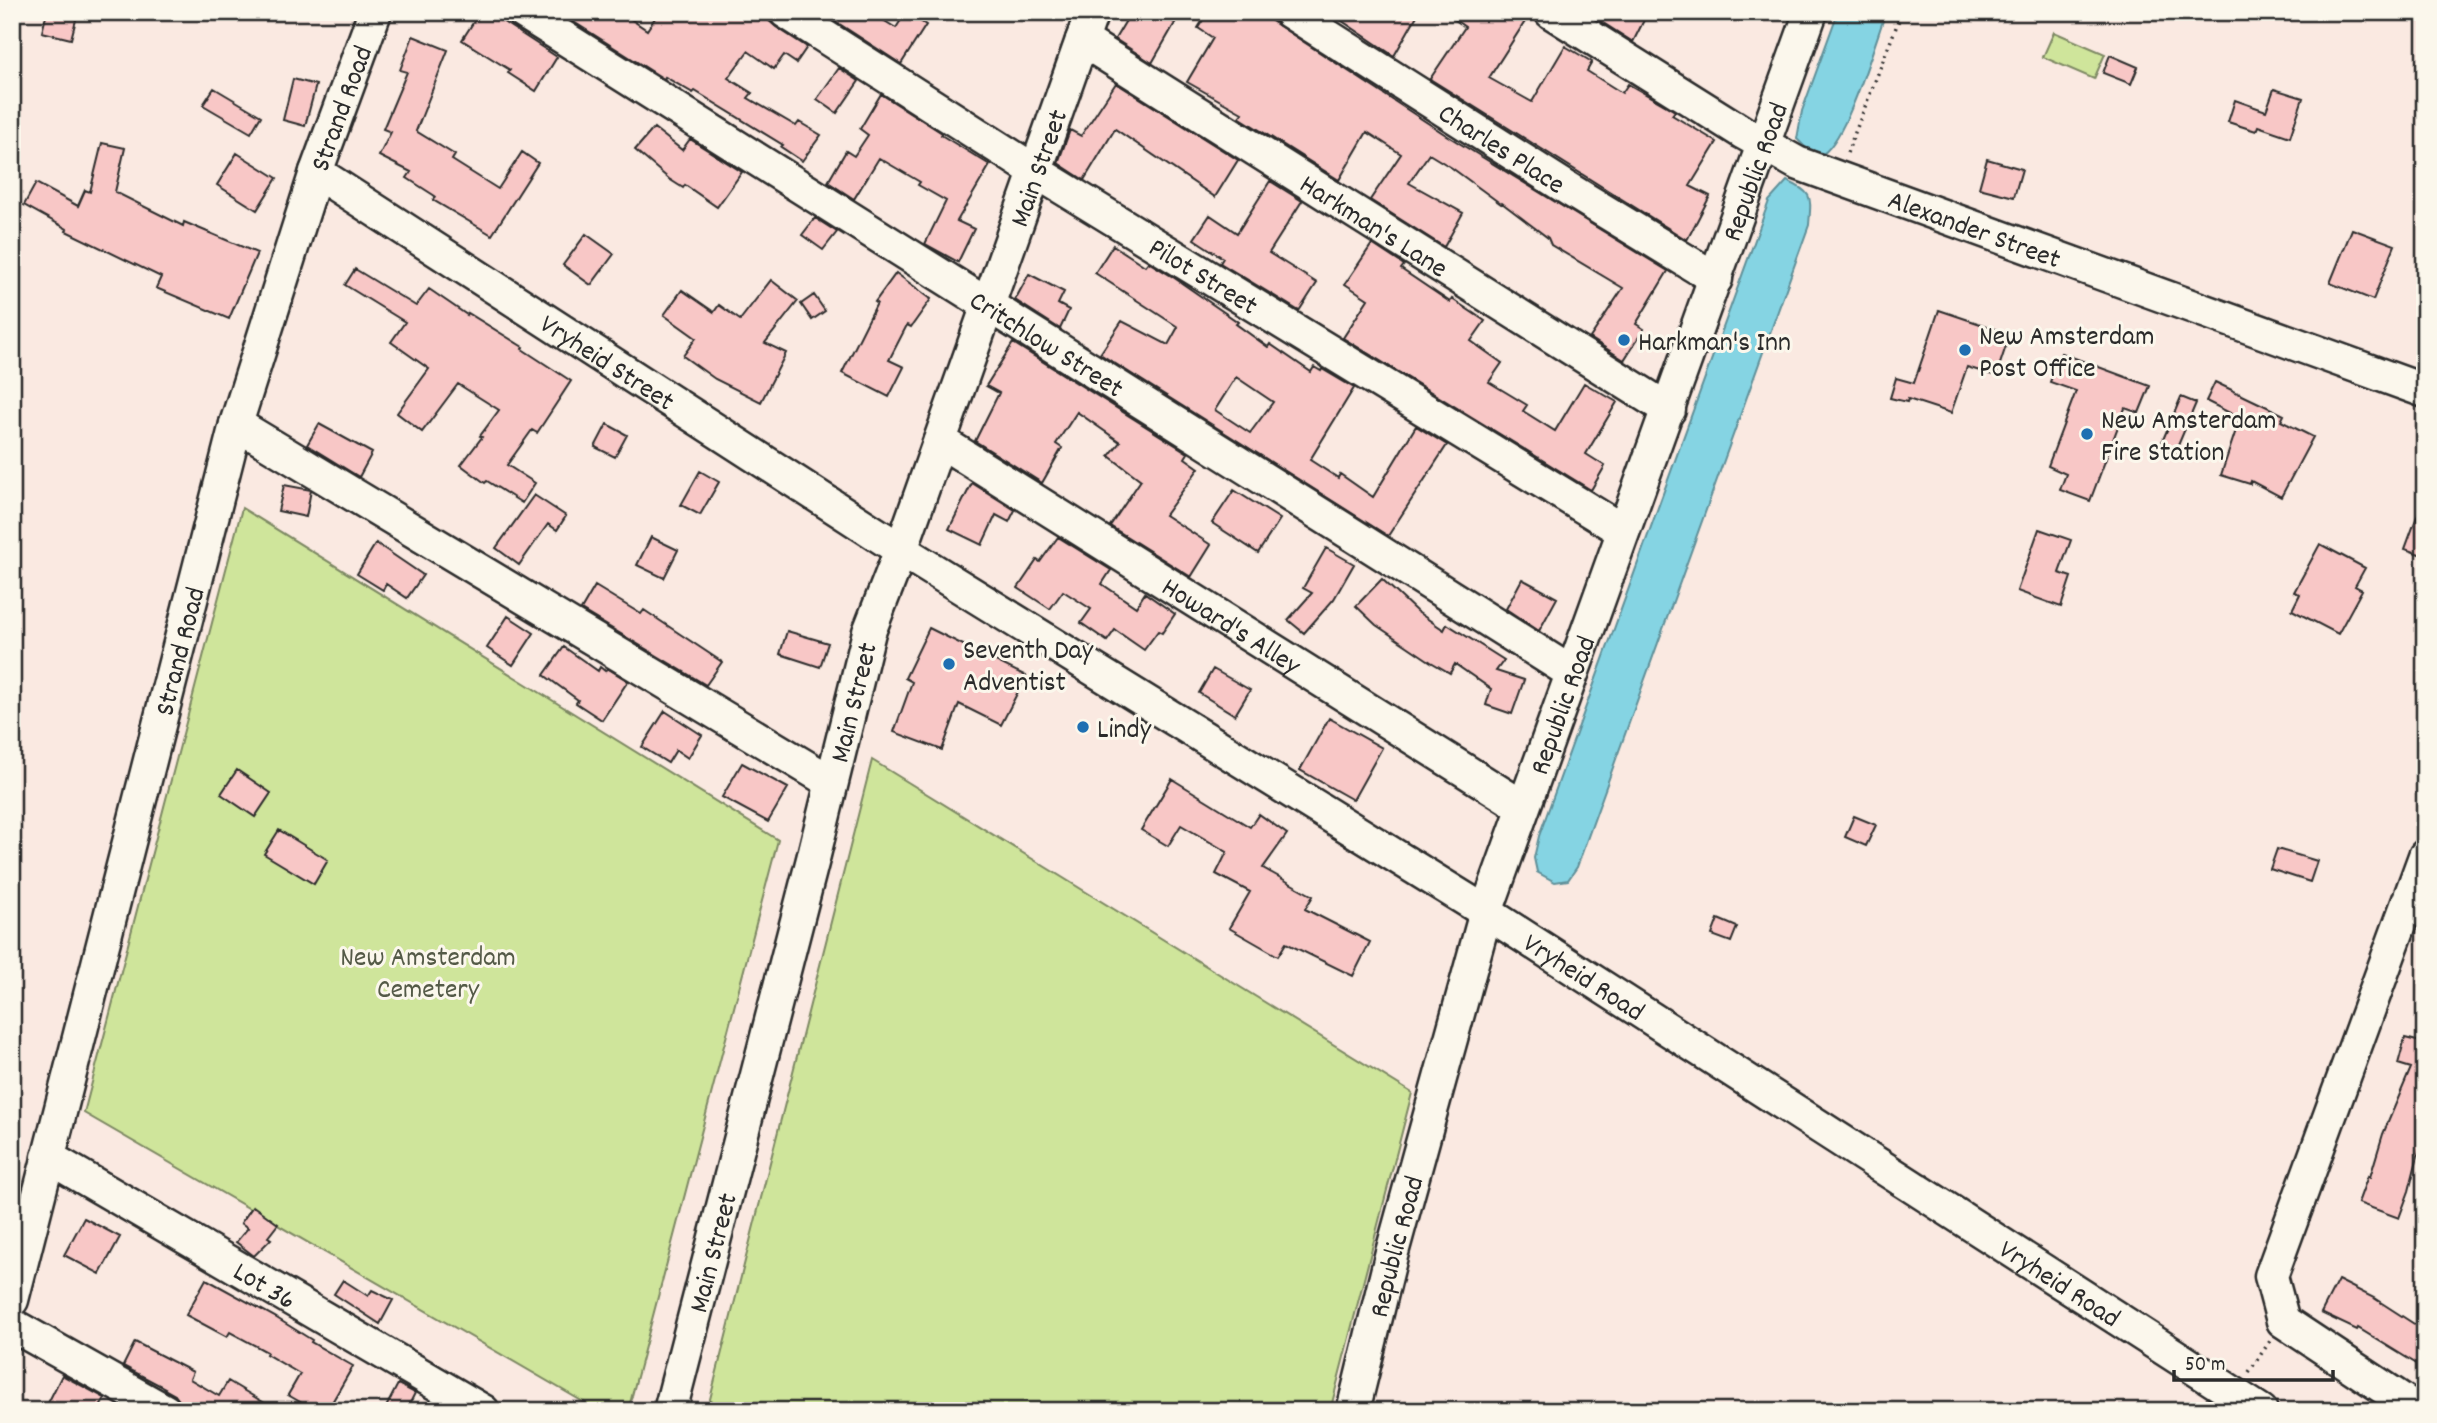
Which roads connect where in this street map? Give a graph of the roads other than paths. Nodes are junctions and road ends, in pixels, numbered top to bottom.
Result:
1 (375, 12) edge
2 (523, 12) edge
3 (786, 12) edge
4 (1290, 12) edge
5 (1551, 12) edge
6 (1811, 12) edge
7 (1087, 26) edge
8 (1765, 146) junction
9 (1035, 171) junction
10 (316, 172) junction
11 (1716, 279) junction
12 (988, 307) junction
13 (2425, 391) edge
14 (1669, 410) junction
15 (236, 424) junction
16 (940, 441) junction
17 (1623, 531) junction
18 (901, 550) junction
19 (1572, 673) junction
20 (831, 782) junction
21 (1523, 807) junction
22 (2425, 856) edge
23 (2418, 895) edge
24 (1486, 912) junction
25 (48, 1157) junction
26 (12, 1300) edge
27 (12, 1325) edge
28 (165, 1411) edge
29 (483, 1411) edge
30 (670, 1411) edge
31 (1353, 1411) edge
32 (2261, 1411) edge
33 (2419, 1411) edge

1 - 10 street, Strand Road
2 - 12 street, Critchlow Street
3 - 9 street, Pilot Street
4 - 11 street, Charles Place
5 - 8 street, Alexander Street
6 - 8 street, Republic Road
7 - 9 street, Main Street
7 - 14 street, Harkman's Lane
8 - 11 street, Republic Road
8 - 13 street, Alexander Street
9 - 12 street, Main Street
9 - 17 street, Pilot Street
10 - 15 street, Strand Road
10 - 18 street, Vryheid Street
11 - 14 street, Republic Road
12 - 16 street, Main Street
12 - 19 street, Critchlow Street
14 - 17 street, Republic Road
15 - 20 street
15 - 25 street, Strand Road
16 - 18 street, Main Street
16 - 21 street, Howard's Alley
17 - 19 street, Republic Road
18 - 20 street, Main Street
18 - 24 street, Vryheid Road
19 - 21 street, Republic Road
20 - 30 street, Main Street
21 - 24 street, Republic Road
22 - 23 street
23 - 33 street
24 - 31 street, Republic Road
24 - 32 street, Vryheid Road
25 - 26 street, Strand Road
25 - 29 street, Lot 36
27 - 28 street

